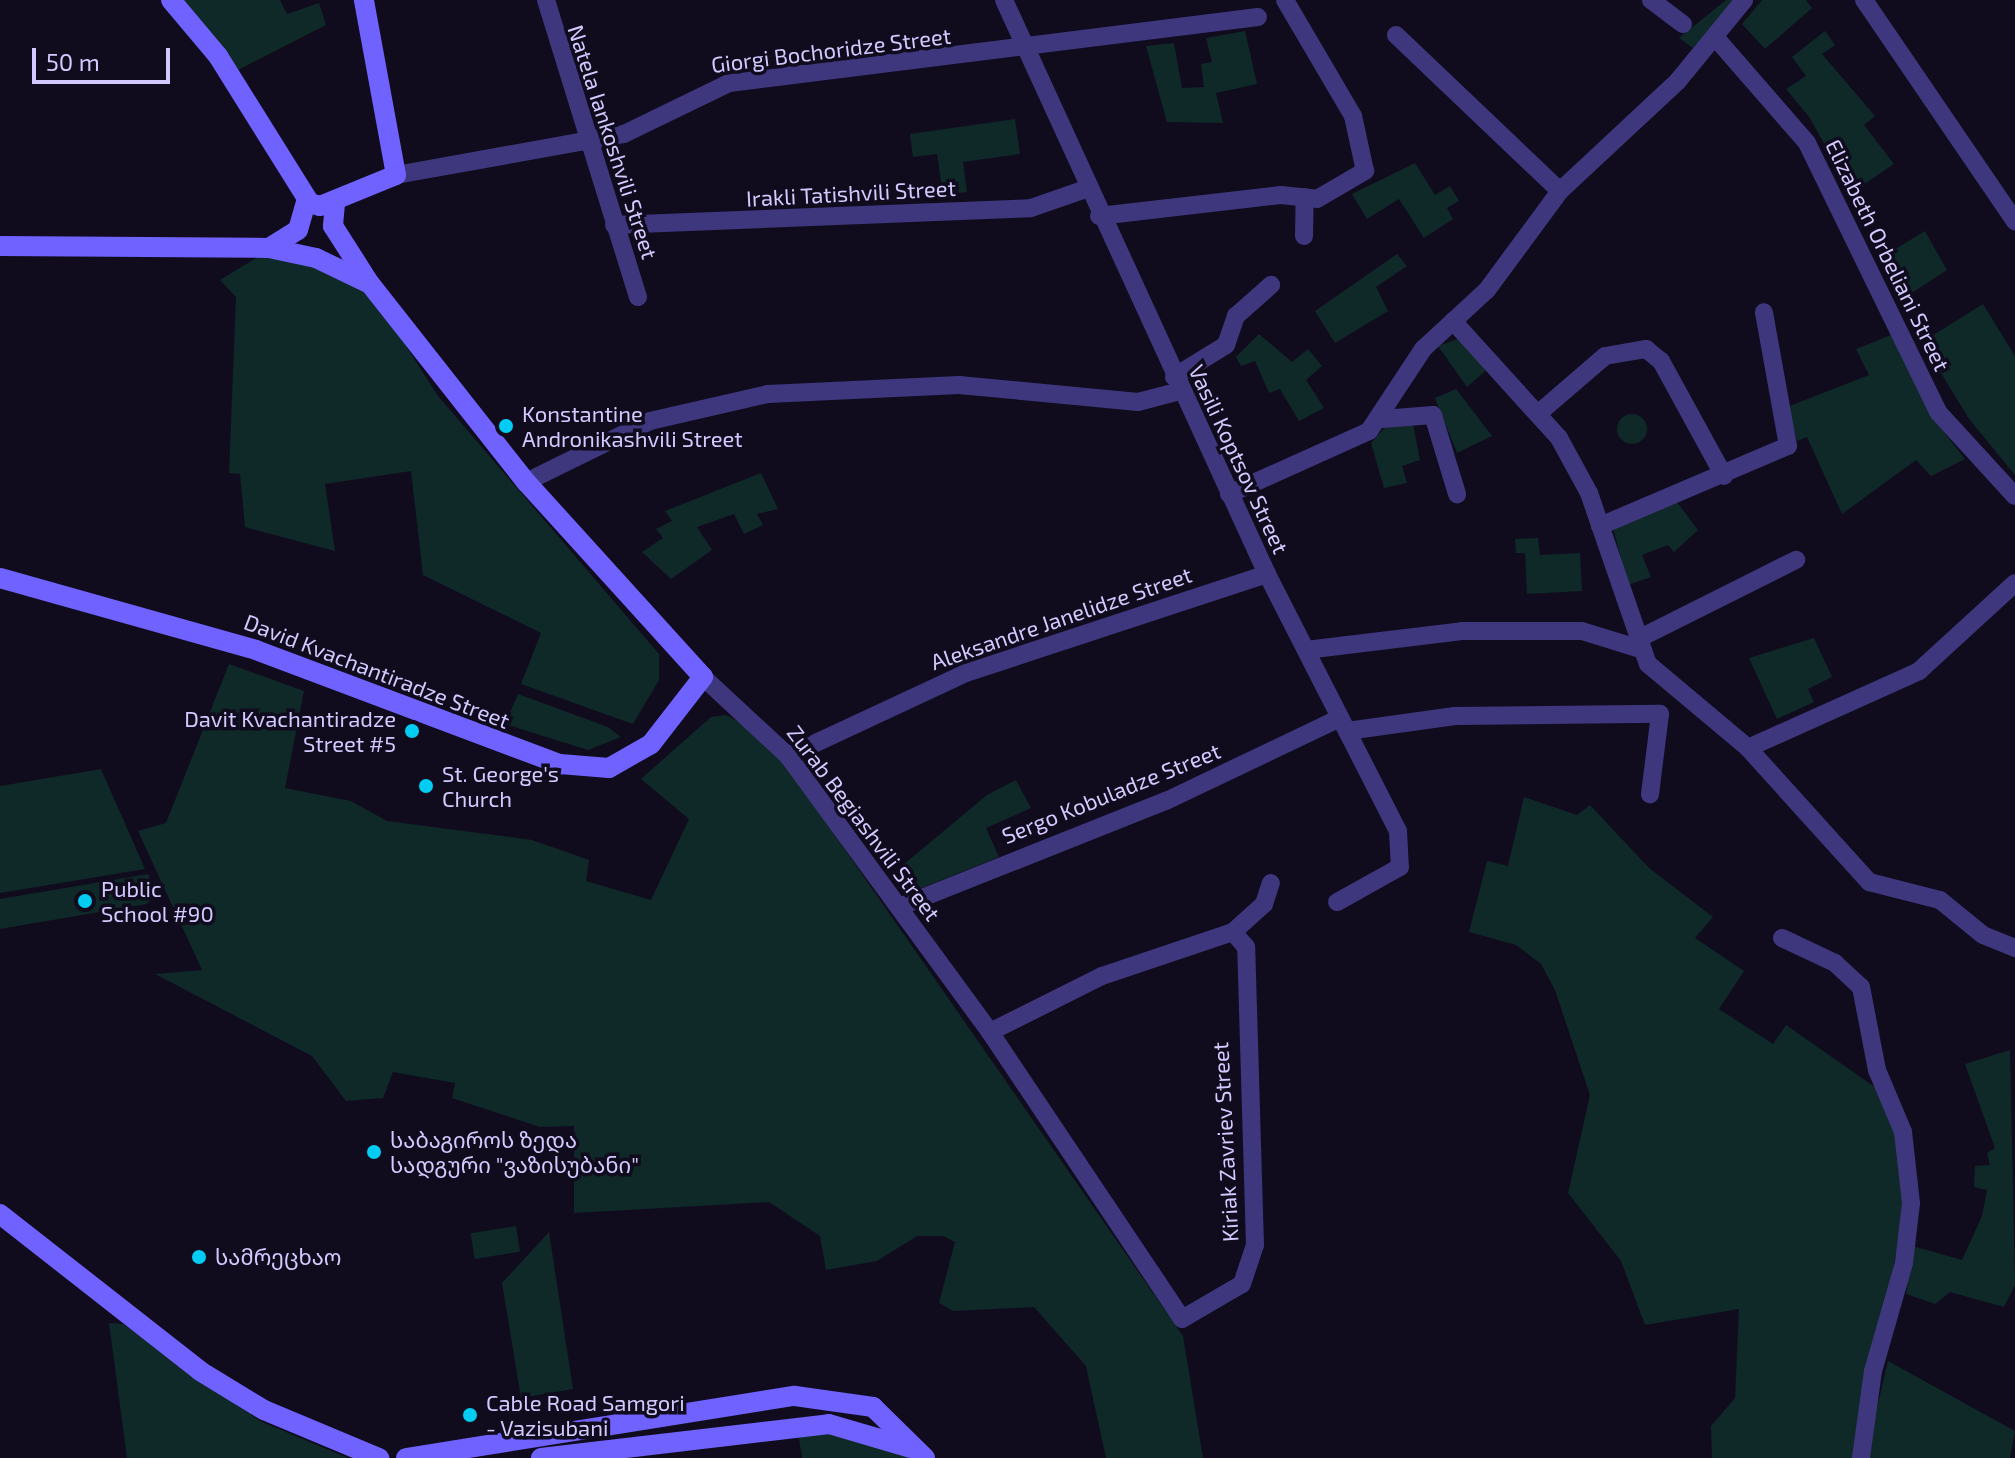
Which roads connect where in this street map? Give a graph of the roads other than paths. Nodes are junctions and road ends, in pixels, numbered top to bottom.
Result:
1 (171, 0) edge
2 (364, 0) edge
3 (546, 0) edge
4 (1004, 0) edge
5 (1285, 0) edge
6 (1651, 0) edge
7 (1744, 0) edge
8 (1864, 0) edge
9 (1258, 17) dead end
10 (1683, 24) dead end
11 (1396, 35) dead end
12 (1715, 37) junction
13 (1028, 51) junction
14 (590, 141) junction
15 (396, 175) junction
16 (1086, 189) junction
17 (1560, 191) junction
18 (1305, 197) junction
19 (335, 203) junction
20 (1099, 216) junction
21 (303, 219) junction
22 (2015, 221) edge
23 (614, 225) junction
24 (334, 228) junction
25 (1304, 236) dead end
26 (0, 246) edge
27 (269, 248) junction
28 (311, 257) junction
29 (370, 284) junction
30 (1271, 285) dead end
31 (638, 297) dead end
32 (1764, 312) dead end
33 (1453, 321) junction
34 (1177, 384) junction
35 (1540, 412) junction
36 (1382, 419) junction
37 (1724, 476) junction
38 (526, 482) junction
39 (1229, 494) junction
40 (1457, 494) dead end
41 (2015, 496) edge
42 (1600, 526) junction
43 (1796, 560) dead end
44 (1267, 574) junction
45 (0, 578) edge
46 (2015, 583) edge
47 (1638, 643) junction
48 (1306, 650) junction
49 (703, 677) junction
50 (1343, 724) junction
51 (1748, 748) junction
52 (788, 756) junction
53 (1650, 794) dead end
54 (1271, 883) dead end
55 (1337, 902) dead end
56 (899, 907) junction
57 (1233, 932) junction
58 (1782, 938) dead end
59 (2015, 948) edge
60 (990, 1032) junction
61 (0, 1214) edge
62 (1182, 1319) joint
63 (487, 1454) edge
64 (922, 1454) edge
65 (438, 1456) edge
66 (379, 1458) edge
67 (406, 1458) edge
68 (541, 1458) edge
69 (1861, 1458) edge

1 - 21 street
2 - 15 street
3 - 14 street, Natela Iankoshvili Street
4 - 13 street, Vasili Koptsov Street
5 - 18 street
6 - 10 street
7 - 12 street
8 - 22 street
9 - 13 street, Giorgi Bochoridze Street
11 - 17 street
12 - 17 street
12 - 41 street, Elizabeth Orbeliani Street
13 - 14 street, Giorgi Bochoridze Street
13 - 16 street, Vasili Koptsov Street
14 - 15 street, Giorgi Bochoridze Street
14 - 23 street, Natela Iankoshvili Street
15 - 19 street, Giorgi Bochoridze Street
16 - 20 street, Vasili Koptsov Street
16 - 23 street, Irakli Tatishvili Street
17 - 33 street
18 - 20 street
18 - 25 street
19 - 21 street
19 - 24 street
20 - 34 street, Vasili Koptsov Street
21 - 24 street
21 - 27 street
21 - 28 street
23 - 31 street, Natela Iankoshvili Street
24 - 28 street
24 - 29 street, Zurab Begiashvili Street
26 - 27 street
27 - 28 street
28 - 29 street
29 - 38 street, Zurab Begiashvili Street
30 - 34 street
32 - 37 street
33 - 35 street
33 - 36 street
34 - 38 street
34 - 39 street, Vasili Koptsov Street
35 - 37 street
35 - 42 street
36 - 39 street
36 - 40 street
37 - 42 street
38 - 49 street, Zurab Begiashvili Street
39 - 44 street, Vasili Koptsov Street
42 - 47 street
43 - 47 street
44 - 48 street, Vasili Koptsov Street
44 - 52 street, Aleksandre Janelidze Street
45 - 49 street, David Kvachantiradze Street
46 - 51 street
47 - 48 street
47 - 51 street
48 - 50 street, Vasili Koptsov Street
49 - 52 street, Zurab Begiashvili Street
50 - 53 street, Sergo Kobuladze Street
50 - 55 street, Vasili Koptsov Street
50 - 56 street, Sergo Kobuladze Street
51 - 59 street
52 - 56 street, Zurab Begiashvili Street
54 - 57 street
56 - 60 street, Zurab Begiashvili Street
57 - 60 street
57 - 62 street, Kiriak Zavriev Street
58 - 69 street
60 - 62 street, Zurab Begiashvili Street
61 - 66 street
63 - 64 street
63 - 65 street
64 - 68 street
65 - 67 street

